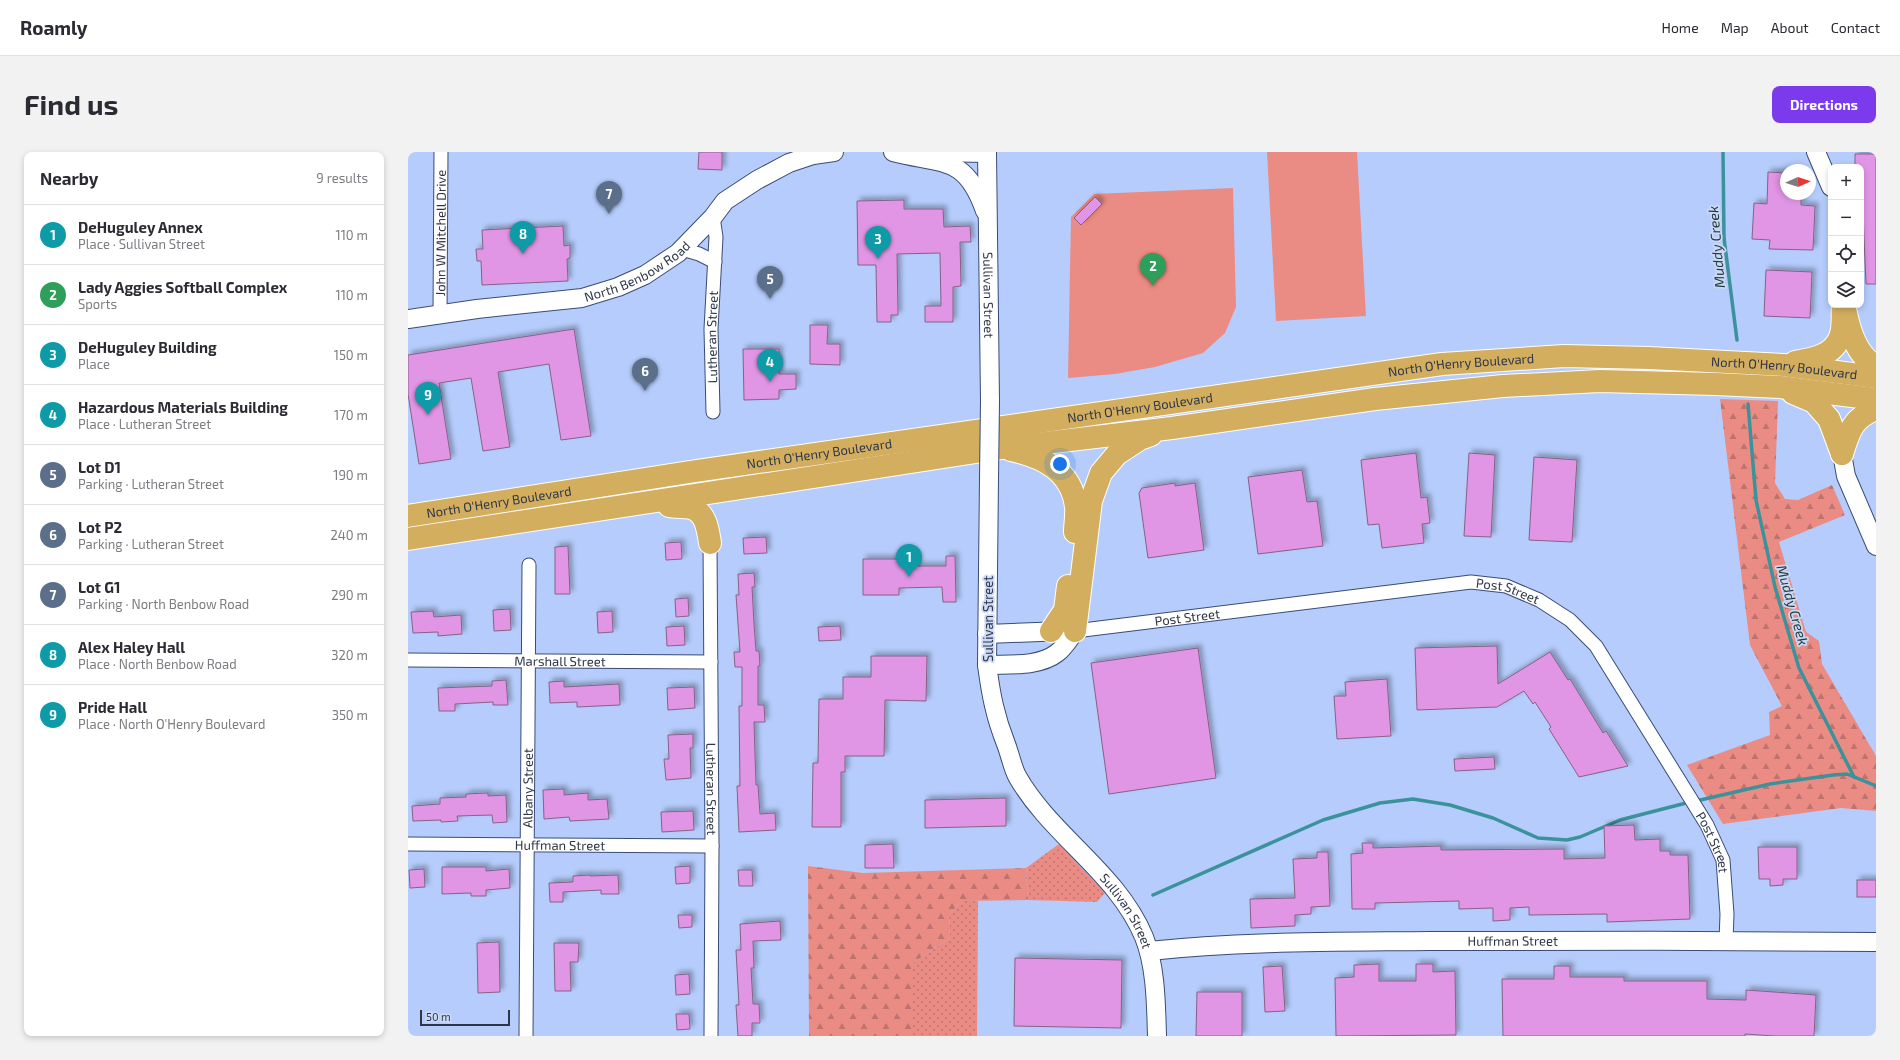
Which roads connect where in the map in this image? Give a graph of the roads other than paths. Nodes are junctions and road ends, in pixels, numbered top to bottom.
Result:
1 (441, 152) edge
2 (834, 152) edge
3 (893, 152) edge
4 (899, 152) edge
5 (987, 152) edge
6 (1816, 152) edge
7 (1828, 180) edge
8 (713, 217) junction
9 (988, 220) junction
10 (682, 249) junction
11 (715, 262) junction
12 (1844, 308) edge
13 (1845, 308) edge
14 (440, 315) junction
15 (408, 320) edge
16 (1783, 365) junction
17 (1876, 366) edge
18 (1876, 377) edge
19 (1780, 387) junction
20 (1876, 399) edge
21 (1876, 409) edge
22 (713, 412) dead end
23 (1172, 428) junction
24 (1002, 448) junction
25 (1842, 454) junction
26 (742, 489) junction
27 (652, 502) junction
28 (408, 516) edge
29 (408, 539) edge
30 (710, 543) junction
31 (1876, 546) edge
32 (529, 565) dead end
33 (1051, 631) junction
34 (1075, 631) junction
35 (987, 634) junction
36 (408, 660) edge
37 (529, 660) junction
38 (711, 662) junction
39 (987, 665) junction
40 (408, 844) edge
41 (528, 845) junction
42 (712, 846) junction
43 (1726, 940) junction
44 (1876, 942) edge
45 (1149, 951) junction
46 (526, 1036) edge
47 (711, 1036) edge
48 (1157, 1036) edge

1 - 14 street, John W Mitchell Drive
2 - 8 street, North Benbow Road
3 - 9 street
4 - 5 street
5 - 9 street, Sullivan Street
6 - 7 street
8 - 10 street, North Benbow Road
8 - 11 street, Lutheran Street
9 - 35 street, Sullivan Street, bridge
10 - 11 street
10 - 14 street, North Benbow Road
11 - 22 street, Lutheran Street
12 - 16 highway
13 - 17 highway
14 - 15 street, North Benbow Road
16 - 18 highway, North O'Henry Boulevard
16 - 28 highway, North O'Henry Boulevard
19 - 20 highway, North O'Henry Boulevard
19 - 23 highway, North O'Henry Boulevard
19 - 25 highway
21 - 25 highway
23 - 24 highway, North O'Henry Boulevard
23 - 34 highway
24 - 26 highway, North O'Henry Boulevard
24 - 33 highway
25 - 31 street
26 - 27 highway, North O'Henry Boulevard
26 - 30 highway
27 - 29 highway, North O'Henry Boulevard
27 - 30 highway
30 - 38 street, Lutheran Street
32 - 37 street, Albany Street
33 - 34 street, Post Street
33 - 35 street, Post Street
34 - 39 street
34 - 43 street, Post Street
35 - 39 street, Sullivan Street
36 - 37 street, Marshall Street
37 - 38 street, Marshall Street
37 - 41 street, Albany Street
38 - 42 street, Lutheran Street
39 - 45 street, Sullivan Street
40 - 41 street, Huffman Street
41 - 42 street, Huffman Street
41 - 46 street, Albany Street
42 - 47 street, Lutheran Street
43 - 44 street, Huffman Street
43 - 45 street, Huffman Street
45 - 48 street, Sullivan Street

